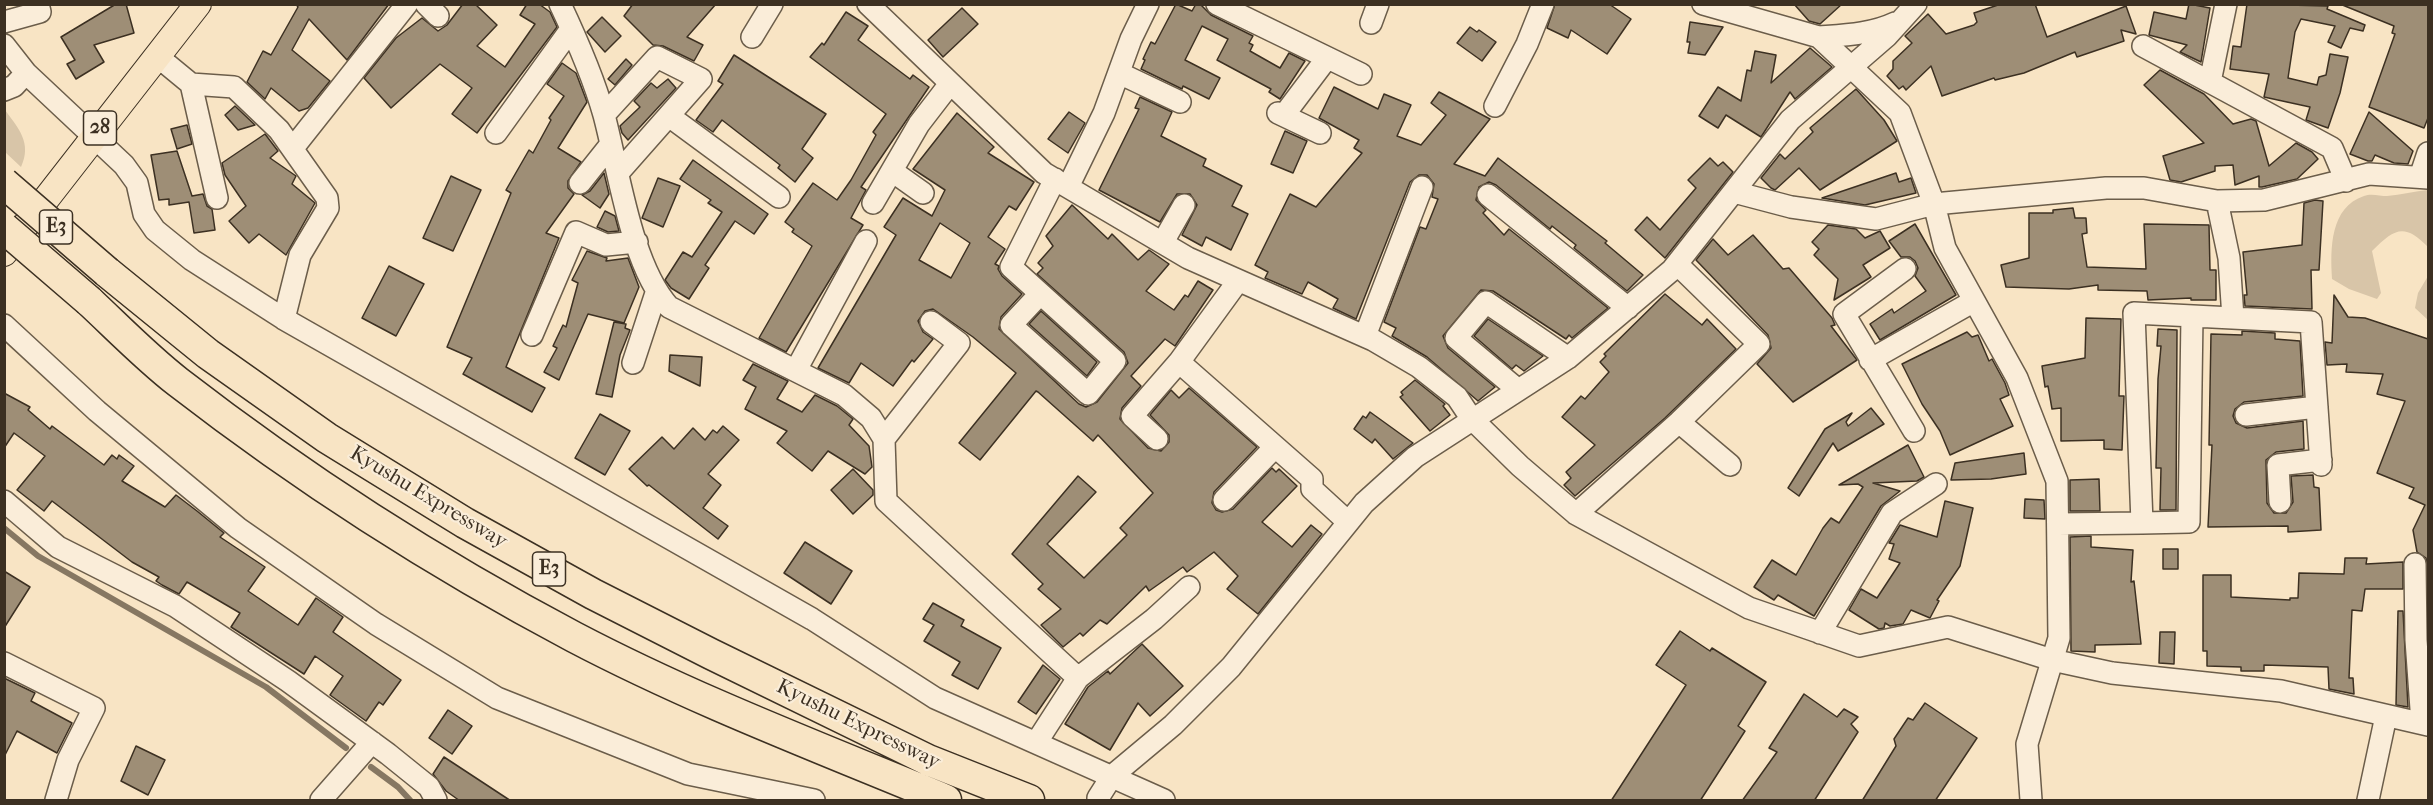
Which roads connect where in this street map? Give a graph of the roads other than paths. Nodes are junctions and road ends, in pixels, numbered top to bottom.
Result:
1 (38, 4) edge
2 (198, 4) edge
3 (407, 4) edge
4 (560, 4) edge
5 (772, 4) edge
6 (868, 4) edge
7 (1148, 4) edge
8 (1217, 4) edge
9 (1543, 4) edge
10 (1703, 4) edge
11 (2226, 4) edge
12 (1908, 12) edge
13 (1780, 15) edge
14 (4, 22) edge
15 (571, 29) junction
16 (752, 37) dead end
17 (1819, 37) junction
18 (4, 45) edge
19 (2143, 46) dead end
20 (157, 56) junction
21 (1327, 58) junction
22 (1851, 67) junction
23 (26, 73) junction
24 (1119, 73) junction
25 (1361, 74) dead end
26 (2210, 82) junction
27 (191, 84) junction
28 (949, 85) junction
29 (4, 90) edge
30 (1180, 102) dead end
31 (1495, 106) dead end
32 (604, 115) junction
33 (669, 116) junction
34 (496, 133) dead end
35 (1320, 133) dead end
36 (94, 135) junction
37 (610, 144) junction
38 (293, 148) junction
39 (2428, 153) edge
40 (892, 171) junction
41 (618, 173) junction
42 (2424, 178) edge
43 (2346, 181) junction
44 (4, 183) edge
45 (580, 183) dead end
46 (1061, 183) junction
47 (1422, 187) dead end
48 (1734, 192) junction
49 (923, 193) dead end
50 (1488, 195) dead end
51 (779, 197) dead end
52 (217, 198) dead end
53 (2217, 201) junction
54 (873, 203) dead end
55 (1934, 204) junction
56 (1184, 206) dead end
57 (4, 228) edge
58 (866, 241) dead end
59 (637, 242) junction
60 (1163, 242) junction
61 (4, 253) edge
62 (1677, 264) junction
63 (1905, 268) dead end
64 (1238, 281) junction
65 (656, 293) junction
66 (1040, 294) junction
67 (1974, 301) junction
68 (1628, 308) junction
69 (2192, 316) junction
70 (2233, 318) junction
71 (284, 319) junction
72 (931, 322) dead end
73 (4, 326) edge
74 (532, 335) dead end
75 (1365, 336) junction
76 (1568, 358) junction
77 (1870, 360) junction
78 (1179, 362) junction
79 (633, 363) dead end
80 (796, 370) junction
81 (1517, 389) junction
82 (2317, 407) junction
83 (2246, 415) dead end
84 (1471, 418) junction
85 (1679, 422) junction
86 (1914, 431) dead end
87 (884, 439) junction
88 (1157, 439) dead end
89 (1275, 447) junction
90 (1730, 465) dead end
91 (1936, 484) dead end
92 (1224, 500) dead end
93 (4, 501) edge
94 (2280, 502) dead end
95 (1576, 514) junction
96 (1348, 522) junction
97 (2142, 523) junction
98 (2058, 524) junction
99 (2415, 564) dead end
100 (1189, 587) dead end
101 (1820, 633) junction
102 (2052, 660) junction
103 (4, 663) edge
104 (1078, 678) junction
105 (2386, 716) junction
106 (2425, 724) edge
107 (372, 742) junction
108 (1036, 742) junction
109 (1112, 776) junction
110 (1098, 798) dead end
111 (56, 801) edge
112 (321, 801) edge
113 (436, 801) edge
114 (814, 801) edge
115 (946, 801) edge
116 (1029, 801) edge
117 (1164, 801) edge
118 (2031, 801) edge
119 (2368, 801) edge

1 - 14 street
2 - 20 main road, 28
3 - 38 street
4 - 15 street
5 - 16 street
6 - 28 street
7 - 24 street
8 - 21 street
9 - 31 street
10 - 13 street
11 - 26 street
12 - 17 street
12 - 22 street
13 - 17 street
15 - 32 street
15 - 34 street
17 - 22 street
18 - 23 street
19 - 26 street
20 - 27 street
20 - 36 main road, 28
21 - 25 street
21 - 35 street
22 - 48 street
22 - 55 street
23 - 29 street
23 - 36 street
24 - 30 street
24 - 46 street
26 - 43 street
27 - 38 street
27 - 52 street
28 - 40 street
28 - 46 street
32 - 33 street
32 - 37 street
33 - 41 street
33 - 51 street
36 - 61 main road, 28
36 - 71 street
37 - 41 street
37 - 45 street
38 - 71 street
39 - 42 street
40 - 49 street
40 - 54 street
41 - 59 street
42 - 43 street
43 - 53 street
44 - 116 highway, Kyushu Expressway / E3, bridge
46 - 60 street
46 - 66 street
47 - 75 street
48 - 55 street
48 - 62 street
50 - 68 street
53 - 55 street
53 - 70 street
55 - 67 street
56 - 60 street
57 - 115 highway, Kyushu Expressway / E3, bridge
58 - 80 street
59 - 65 street
59 - 74 street
60 - 64 street
62 - 68 street
62 - 85 street
63 - 77 street
64 - 75 street
64 - 78 street
65 - 79 street
65 - 80 street
66 - 66 street
67 - 77 street
67 - 98 street
68 - 76 street
69 - 70 street
69 - 97 street
69 - 97 street
70 - 82 street
71 - 108 street
72 - 87 street
73 - 114 street
75 - 84 street
76 - 81 street
76 - 81 street
77 - 86 street
78 - 88 street
78 - 89 street
80 - 87 street
81 - 84 street
82 - 83 street
82 - 94 street
84 - 95 street
84 - 96 street
85 - 90 street
85 - 95 street
87 - 104 street
89 - 92 street
89 - 96 street
91 - 101 street
93 - 107 street
95 - 101 street
96 - 109 street
97 - 98 street
98 - 102 street
99 - 106 street
100 - 104 street
101 - 102 street
102 - 105 street
102 - 118 street
103 - 111 street
104 - 108 street
105 - 106 street
105 - 119 street
107 - 112 street
107 - 113 street
108 - 109 street
109 - 110 street
109 - 117 street

